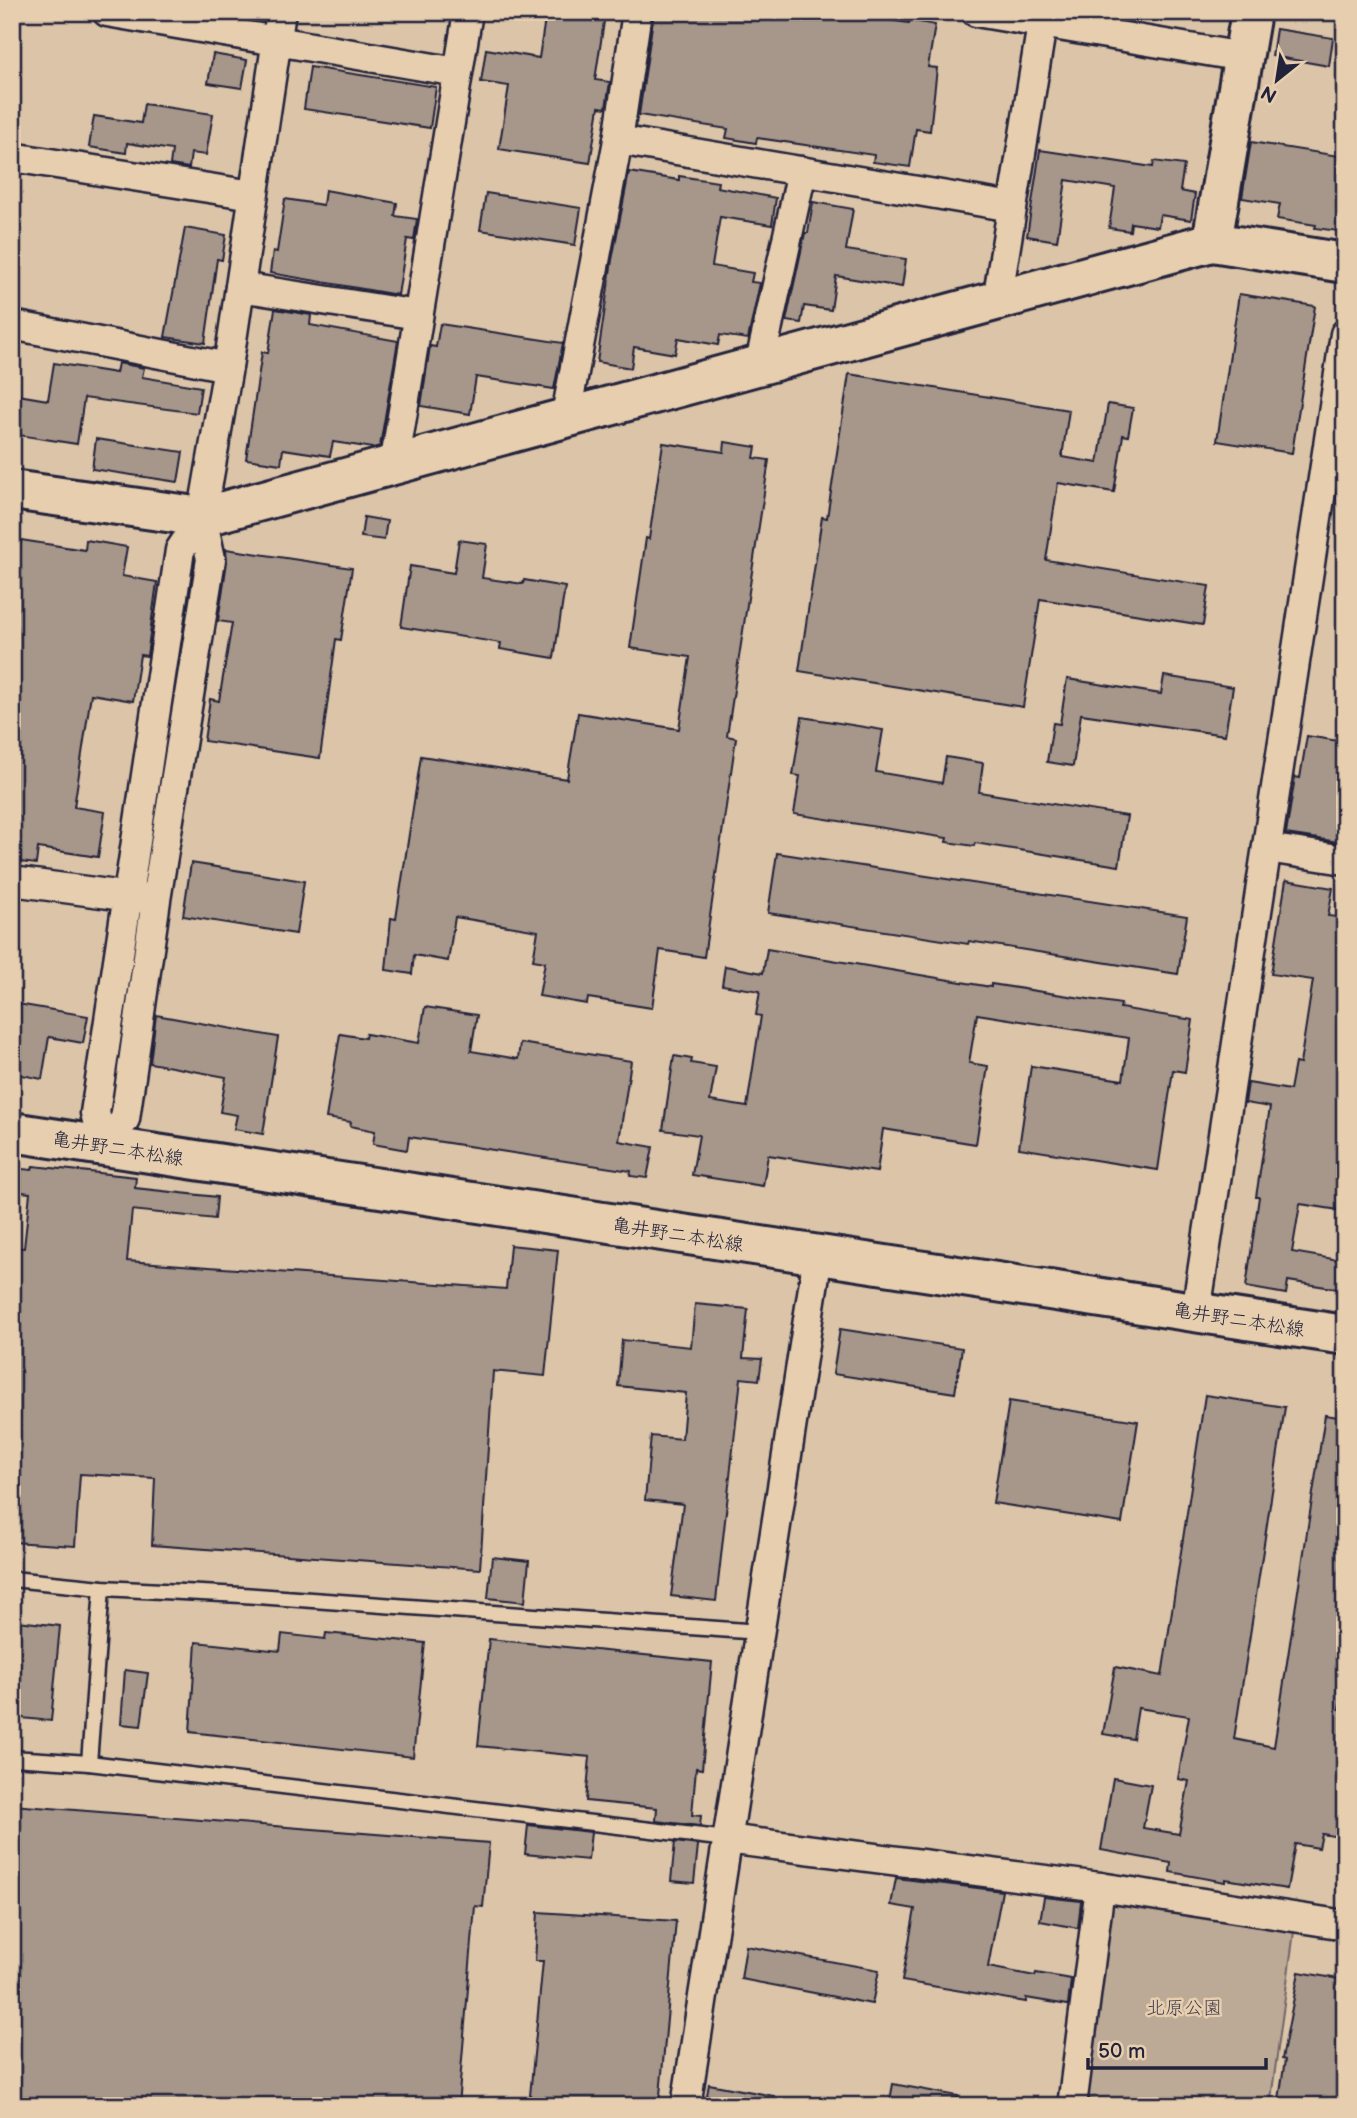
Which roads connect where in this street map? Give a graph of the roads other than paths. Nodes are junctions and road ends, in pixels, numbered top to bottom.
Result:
1 (107, 12) edge
2 (281, 12) edge
3 (468, 12) edge
4 (637, 12) edge
5 (976, 12) edge
6 (1251, 12) edge
7 (1042, 24) junction
8 (277, 41) junction
9 (1243, 57) junction
10 (457, 72) junction
11 (618, 140) junction
12 (12, 157) edge
13 (802, 171) junction
14 (253, 195) junction
15 (1012, 207) junction
16 (1212, 242) junction
17 (1345, 263) edge
18 (240, 287) junction
19 (998, 301) junction
20 (418, 315) junction
21 (12, 325) edge
22 (1345, 334) edge
23 (228, 367) junction
24 (760, 367) junction
25 (565, 419) junction
26 (394, 466) junction
27 (12, 491) edge
28 (202, 517) junction
29 (1266, 848) junction
30 (1345, 860) edge
31 (12, 881) edge
32 (128, 897) junction
33 (156, 900) junction
34 (12, 1132) edge
35 (104, 1146) junction
36 (818, 1255) junction
37 (1196, 1312) junction
38 (1345, 1335) edge
39 (12, 1579) edge
40 (102, 1588) junction
41 (760, 1632) junction
42 (12, 1758) edge
43 (89, 1763) junction
44 (727, 1839) junction
45 (1100, 1887) junction
46 (1345, 1925) edge
47 (687, 2106) edge
48 (1072, 2106) edge

1 - 8 street
2 - 8 street
3 - 10 street
4 - 11 street
5 - 7 street
6 - 9 street
7 - 9 street
7 - 15 street
8 - 10 street
8 - 14 street
9 - 16 street
10 - 20 street
11 - 13 street
11 - 25 street
12 - 14 street
13 - 15 street
13 - 24 street
14 - 18 street
15 - 19 street
16 - 17 street
16 - 19 street
18 - 20 street
18 - 23 street
19 - 24 street
20 - 26 street
21 - 23 street
22 - 29 street
23 - 28 street
24 - 25 street
25 - 26 street
26 - 28 street
27 - 28 street
28 - 32 street
28 - 33 street
29 - 30 street
29 - 37 street
31 - 32 street
32 - 33 street
32 - 35 street
33 - 35 street
34 - 35 street, 亀井野二本松線
35 - 36 street, 亀井野二本松線
36 - 37 street, 亀井野二本松線
36 - 41 street
37 - 38 street, 亀井野二本松線
39 - 40 lane
40 - 41 lane
40 - 43 lane
41 - 44 street
42 - 43 lane
43 - 44 lane
44 - 45 street
44 - 47 street
45 - 46 street
45 - 48 street

